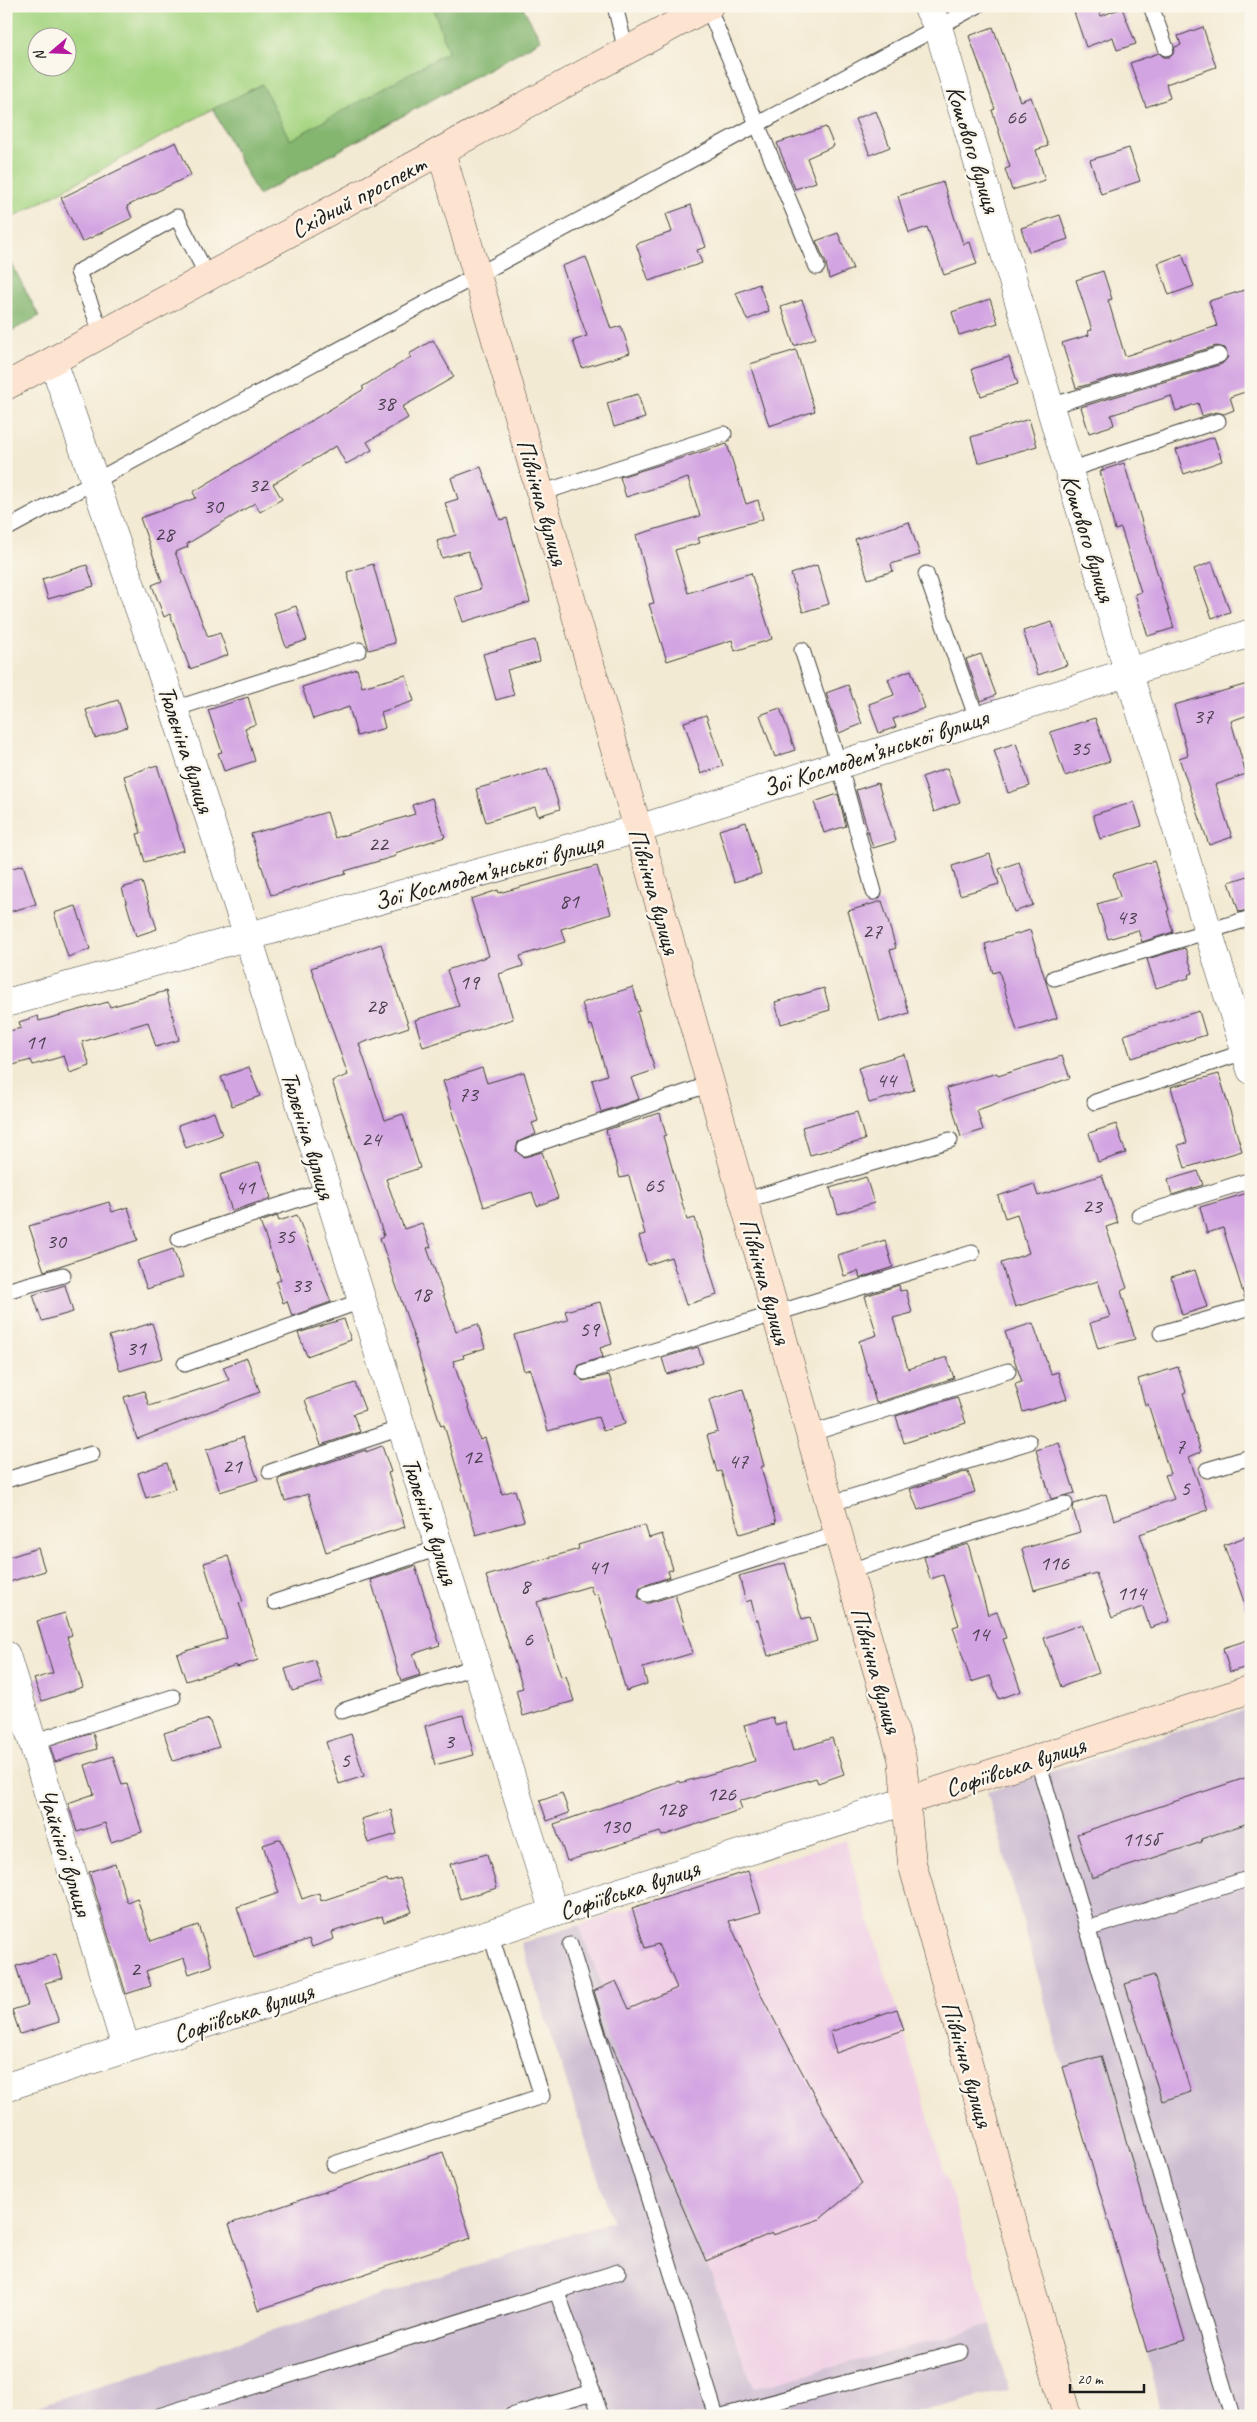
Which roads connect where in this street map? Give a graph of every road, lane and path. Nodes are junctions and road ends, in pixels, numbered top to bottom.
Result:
1 (615, 6) edge
2 (977, 6) edge
3 (1151, 6) edge
4 (708, 7) edge
5 (932, 17) edge
6 (1166, 48) dead end
7 (626, 51) junction
8 (757, 125) junction
9 (441, 151) junction
10 (817, 267) dead end
11 (476, 276) junction
12 (208, 277) junction
13 (102, 334) junction
14 (1219, 355) dead end
15 (53, 361) junction
16 (6, 386) edge
17 (1050, 406) junction
18 (1218, 420) dead end
19 (724, 434) dead end
20 (1069, 470) junction
21 (94, 482) junction
22 (540, 493) junction
23 (6, 528) edge
24 (926, 574) dead end
25 (1251, 633) edge
26 (359, 650) dead end
27 (802, 650) dead end
28 (1128, 671) junction
29 (174, 709) junction
30 (977, 720) junction
31 (839, 764) junction
32 (638, 829) junction
33 (874, 892) dead end
34 (1251, 918) edge
35 (1208, 931) junction
36 (248, 937) junction
37 (1054, 978) dead end
38 (6, 1003) edge
39 (1249, 1057) edge
40 (710, 1084) junction
41 (1095, 1102) dead end
42 (950, 1140) dead end
43 (525, 1148) dead end
44 (1251, 1180) edge
45 (326, 1190) junction
46 (744, 1201) junction
47 (1139, 1215) dead end
48 (179, 1239) dead end
49 (972, 1253) dead end
50 (63, 1275) dead end
51 (6, 1291) edge
52 (361, 1301) junction
53 (1251, 1308) edge
54 (775, 1313) junction
55 (1161, 1334) dead end
56 (185, 1364) dead end
57 (1008, 1371) dead end
58 (585, 1372) dead end
59 (401, 1428) junction
60 (810, 1434) junction
61 (1029, 1442) dead end
62 (92, 1454) dead end
63 (1251, 1457) edge
64 (1207, 1470) dead end
65 (270, 1472) dead end
66 (6, 1480) edge
67 (829, 1504) junction
68 (1065, 1504) dead end
69 (838, 1534) junction
70 (439, 1548) junction
71 (849, 1571) junction
72 (647, 1594) dead end
73 (275, 1602) dead end
74 (6, 1655) edge
75 (476, 1666) junction
76 (1251, 1689) edge
77 (173, 1697) dead end
78 (342, 1711) dead end
79 (33, 1742) junction
80 (1038, 1758) junction
81 (906, 1801) junction
82 (1251, 1878) edge
83 (554, 1913) junction
84 (1087, 1929) junction
85 (490, 1933) junction
86 (570, 1945) dead end
87 (126, 2048) junction
88 (6, 2087) edge
89 (334, 2164) dead end
90 (618, 2272) dead end
91 (557, 2292) junction
92 (961, 2352) dead end
93 (593, 2392) junction
94 (159, 2416) edge
95 (510, 2416) edge
96 (601, 2416) edge
97 (716, 2416) edge
98 (722, 2416) edge
99 (1067, 2416) edge
100 (1232, 2416) edge

1 - 7 lane
2 - 5 lane
3 - 6 lane
4 - 7 street, Східний проспект
4 - 8 lane
5 - 8 lane
5 - 17 street, Кошового вулиця
7 - 9 street, Східний проспект
8 - 10 lane
8 - 11 lane
9 - 11 street, Північна вулиця
9 - 12 street, Східний проспект
11 - 21 lane
11 - 22 street, Північна вулиця
12 - 13 street, Східний проспект
12 - 13 lane
13 - 15 street, Східний проспект
14 - 17 lane
15 - 16 street, Східний проспект
15 - 21 street, Тюлєніна вулиця
17 - 20 street, Кошового вулиця
18 - 20 lane
19 - 22 lane
20 - 28 street, Кошового вулиця
21 - 23 lane
21 - 29 street, Тюлєніна вулиця
22 - 32 street, Північна вулиця
24 - 30 lane
25 - 28 street, Зої Космодем’янської вулиця
26 - 29 lane
27 - 31 lane
28 - 30 street, Зої Космодем’янської вулиця
28 - 35 street, Кошового вулиця
29 - 36 street, Тюлєніна вулиця
30 - 31 street, Зої Космодем’янської вулиця
31 - 32 street, Зої Космодем’янської вулиця
31 - 33 lane
32 - 36 street, Зої Космодем’янської вулиця
32 - 40 street, Північна вулиця
34 - 35 lane
35 - 37 lane
35 - 39 street, Кошового вулиця
36 - 38 street, Зої Космодем’янської вулиця
36 - 45 street, Тюлєніна вулиця
39 - 41 lane
40 - 43 lane
40 - 46 street, Північна вулиця
42 - 46 lane
44 - 47 lane
45 - 48 lane
45 - 52 street, Тюлєніна вулиця
46 - 54 street, Північна вулиця
49 - 54 lane
50 - 51 lane
52 - 56 lane
52 - 59 street, Тюлєніна вулиця
53 - 55 lane
54 - 58 lane
54 - 60 street, Північна вулиця
57 - 60 lane
59 - 65 lane
59 - 70 street, Тюлєніна вулиця
60 - 67 street, Північна вулиця
61 - 67 lane
62 - 66 lane
63 - 64 lane
67 - 69 street, Північна вулиця
68 - 71 lane
69 - 71 street, Північна вулиця
69 - 72 lane
70 - 73 lane
70 - 75 street, Тюлєніна вулиця
71 - 81 street, Північна вулиця
74 - 79 street, Чайкіної вулиця
75 - 78 lane
75 - 83 street, Тюлєніна вулиця
76 - 80 street, Софіївська вулиця
77 - 79 lane
79 - 87 street, Чайкіної вулиця
80 - 81 street, Софіївська вулиця
80 - 84 lane
81 - 83 street, Софіївська вулиця
81 - 99 street, Північна вулиця
82 - 84 lane
83 - 85 street, Софіївська вулиця
84 - 100 lane
85 - 87 street, Софіївська вулиця
85 - 89 lane
86 - 97 lane
87 - 88 street, Софіївська вулиця
90 - 91 lane
91 - 93 lane
91 - 94 lane
92 - 98 lane
93 - 95 lane
93 - 96 lane

